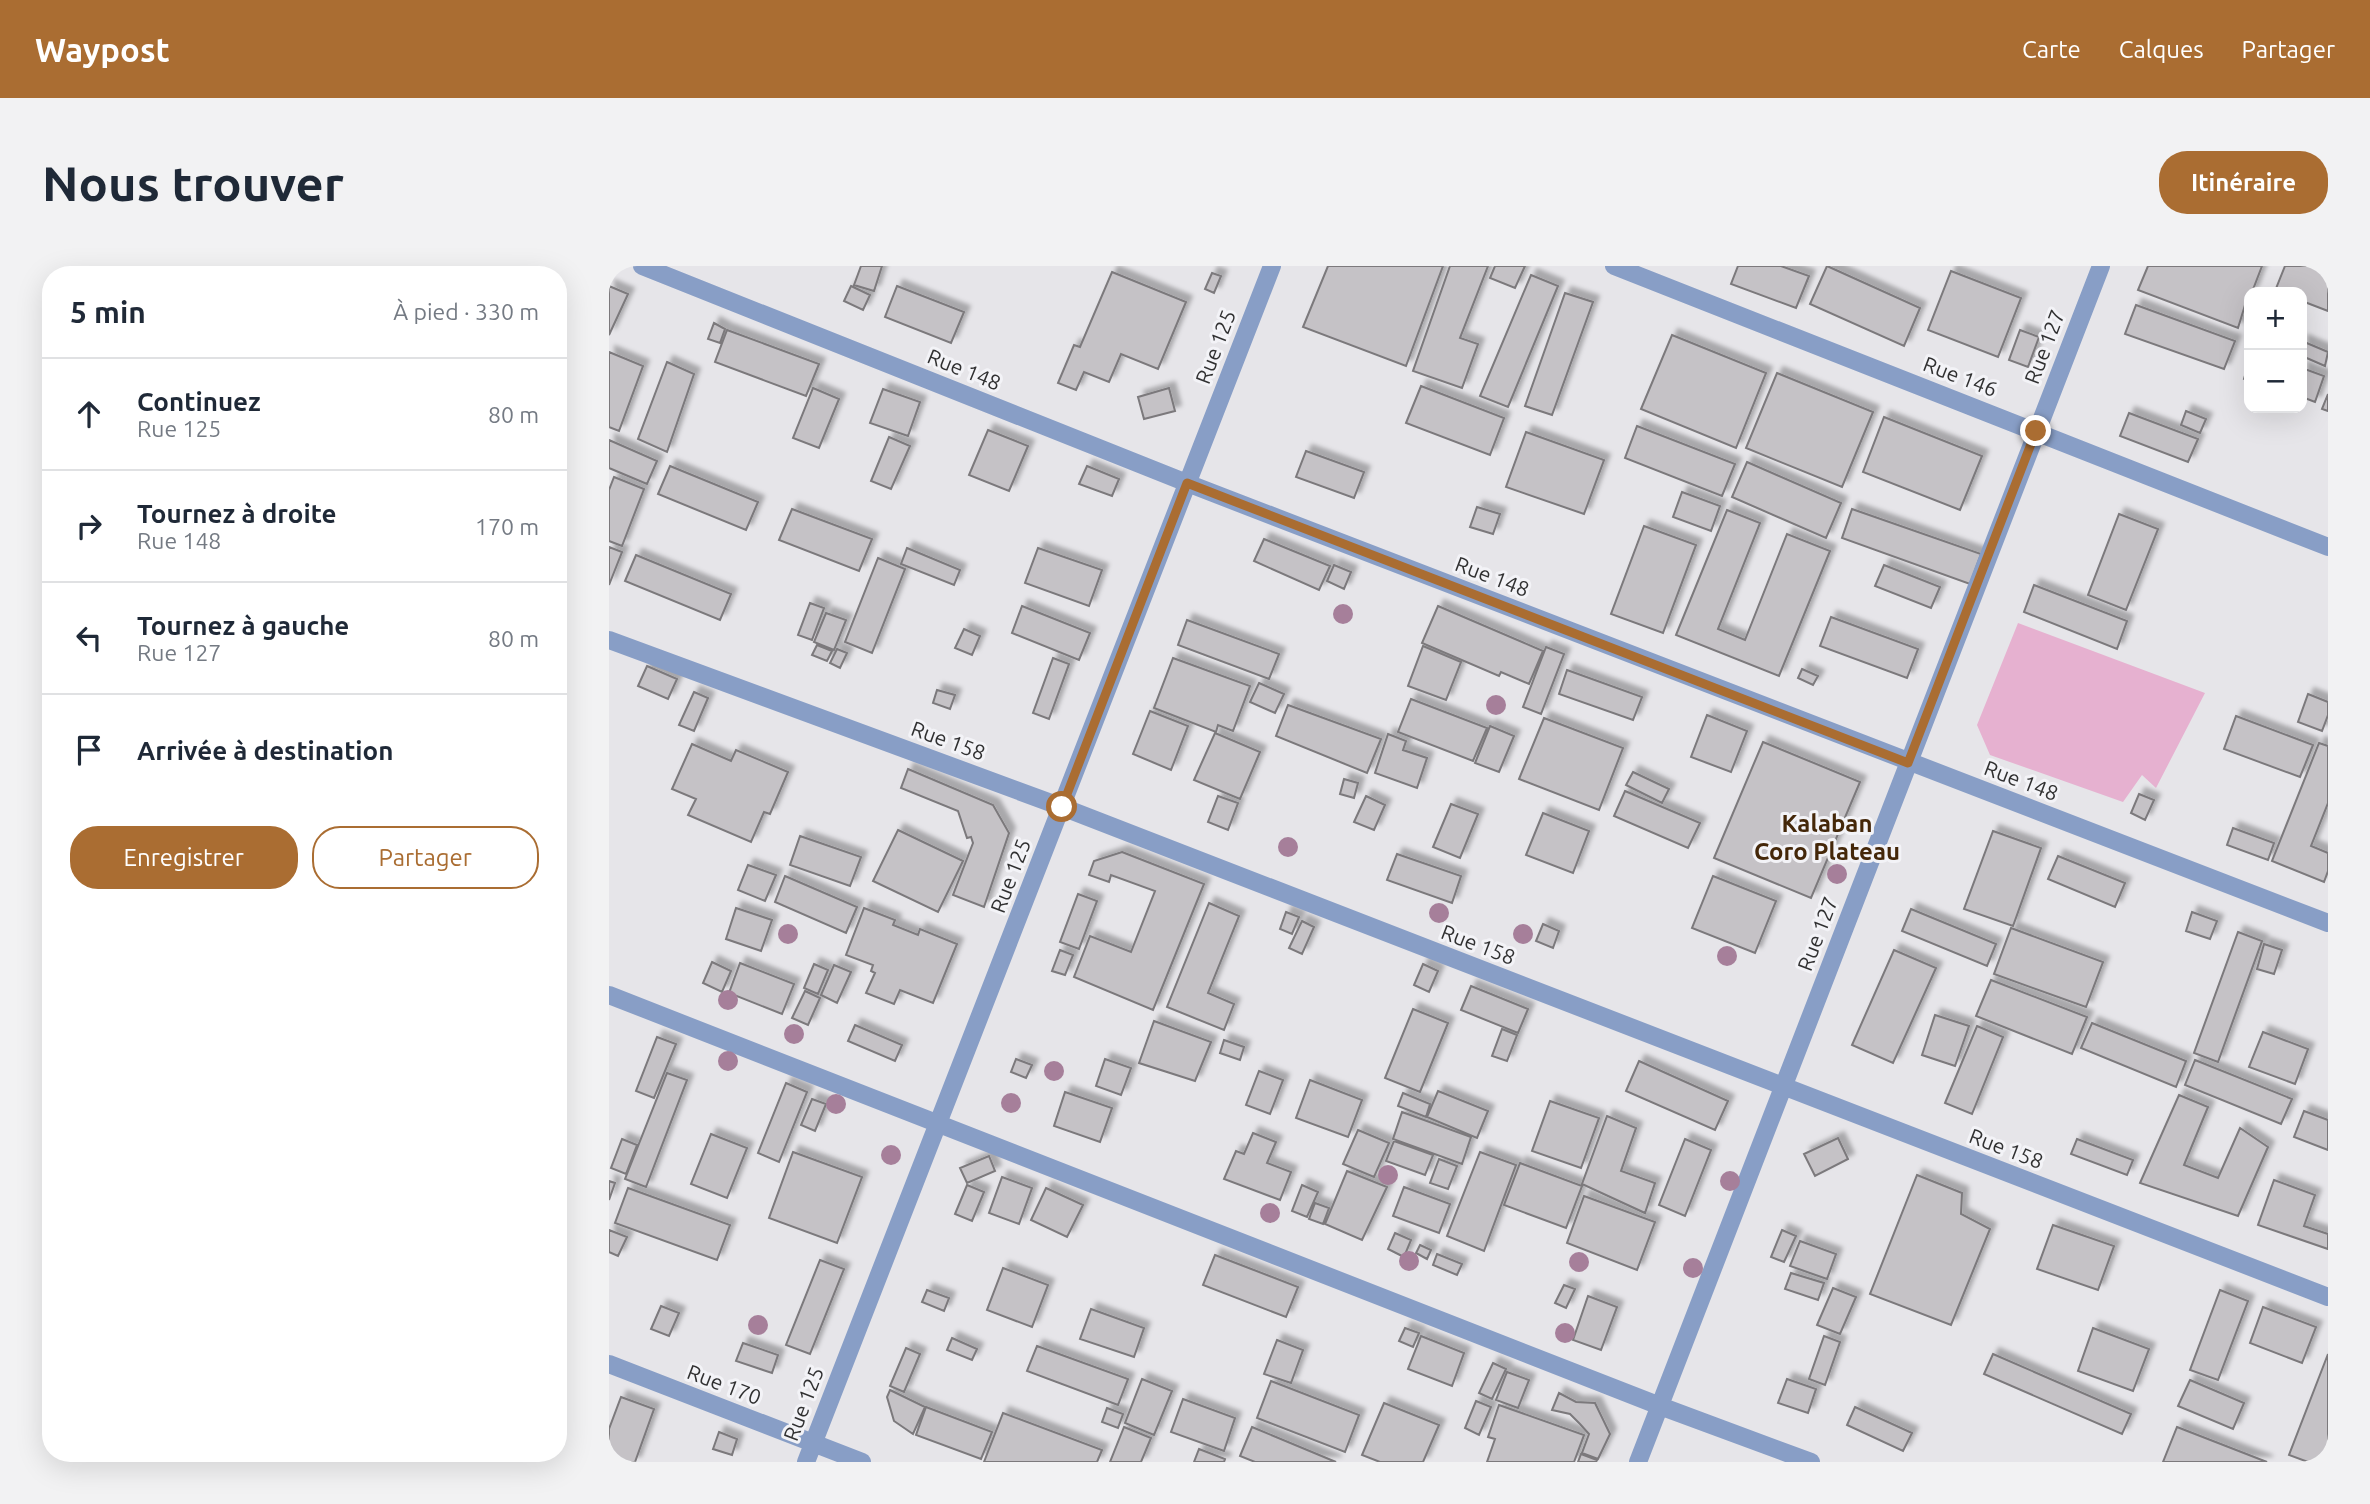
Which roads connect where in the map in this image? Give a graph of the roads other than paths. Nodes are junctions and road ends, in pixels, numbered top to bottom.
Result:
1 (642, 266) edge
2 (1272, 266) edge
3 (1614, 266) edge
4 (2101, 266) edge
5 (2036, 431) junction
6 (1187, 483) junction
7 (2328, 547) edge
8 (609, 640) edge
9 (1908, 763) junction
10 (1062, 807) junction
11 (2328, 923) edge
12 (609, 995) edge
13 (1783, 1088) junction
14 (939, 1122) junction
15 (2328, 1297) edge
16 (609, 1364) edge
17 (1660, 1406) junction
18 (813, 1444) junction
19 (806, 1462) edge
20 (862, 1462) edge
21 (1638, 1462) edge
22 (1811, 1462) edge

1 - 6 street, Rue 148
2 - 6 street, Rue 125
3 - 5 street, Rue 146
4 - 5 street, Rue 127
5 - 7 street, Rue 146
5 - 9 street, Rue 127
6 - 9 street, Rue 148
6 - 10 street, Rue 125
8 - 10 street, Rue 158
9 - 11 street, Rue 148
9 - 13 street, Rue 127
10 - 13 street, Rue 158
10 - 14 street, Rue 125
12 - 14 street
13 - 15 street, Rue 158
13 - 17 street, Rue 127
14 - 17 street
14 - 18 street, Rue 125
16 - 18 street, Rue 170
17 - 21 street, Rue 127
17 - 22 street
18 - 19 street, Rue 125
18 - 20 street, Rue 170

